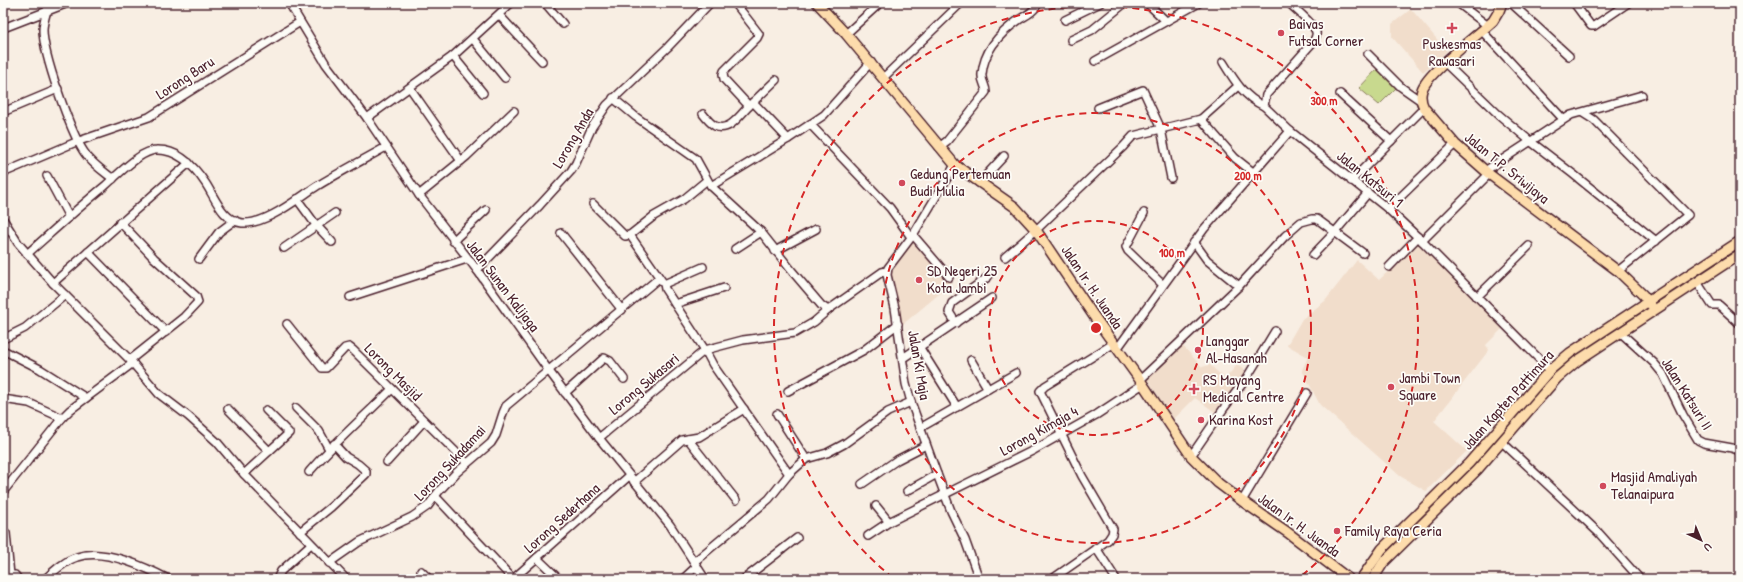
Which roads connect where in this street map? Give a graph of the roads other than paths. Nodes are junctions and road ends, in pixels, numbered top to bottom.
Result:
1 (49, 3) edge
2 (68, 3) edge
3 (289, 3) edge
4 (511, 3) edge
5 (545, 3) edge
6 (710, 3) edge
7 (735, 3) edge
8 (817, 3) edge
9 (880, 3) edge
10 (962, 3) edge
11 (1038, 3) edge
12 (1100, 3) edge
13 (1125, 3) edge
14 (1147, 3) edge
15 (1199, 3) edge
16 (1289, 3) edge
17 (1458, 3) edge
18 (1502, 3) edge
19 (1511, 3) edge
20 (1574, 3) edge
21 (1628, 3) edge
22 (46, 11) junction
23 (499, 14) junction
24 (1065, 20) dead end
25 (1166, 21) junction
26 (300, 22) junction
27 (563, 24) dead end
28 (6, 27) dead end
29 (1485, 28) junction
30 (846, 34) junction
31 (473, 39) junction
32 (1071, 40) dead end
33 (1368, 54) dead end
34 (453, 56) junction
35 (1569, 56) dead end
36 (542, 61) dead end
37 (1095, 61) dead end
38 (871, 62) junction
39 (1223, 62) dead end
40 (1445, 63) junction
41 (505, 78) dead end
42 (883, 78) junction
43 (776, 80) dead end
44 (1238, 86) junction
45 (410, 88) junction
46 (58, 89) junction
47 (483, 93) dead end
48 (1340, 94) dead end
49 (1642, 95) dead end
50 (613, 98) junction
51 (751, 104) junction
52 (1422, 104) junction
53 (1264, 106) junction
54 (1098, 108) dead end
55 (514, 111) dead end
56 (3, 112) edge
57 (1583, 113) junction
58 (703, 114) dead end
59 (367, 118) junction
60 (1201, 119) junction
61 (1563, 119) junction
62 (810, 124) junction
63 (1160, 129) junction
64 (1290, 132) junction
65 (788, 139) junction
66 (77, 141) junction
67 (1391, 141) junction
68 (1530, 141) junction
69 (1455, 144) junction
70 (386, 147) junction
71 (939, 147) junction
72 (1004, 156) dead end
73 (461, 161) junction
74 (189, 163) junction
75 (955, 165) junction
76 (3, 173) edge
77 (1254, 173) junction
78 (1487, 173) junction
79 (46, 176) dead end
80 (1171, 178) dead end
81 (113, 179) junction
82 (1351, 181) junction
83 (709, 183) junction
84 (979, 183) junction
85 (1368, 193) junction
86 (418, 196) junction
87 (297, 199) junction
88 (593, 204) dead end
89 (1388, 209) junction
90 (486, 210) dead end
91 (335, 213) dead end
92 (1144, 213) dead end
93 (69, 217) junction
94 (3, 219) edge
95 (235, 220) junction
96 (120, 222) junction
97 (316, 225) junction
98 (816, 229) dead end
99 (1036, 230) junction
100 (761, 232) junction
101 (1335, 232) junction
102 (561, 233) dead end
103 (630, 235) junction
104 (912, 236) junction
105 (1420, 239) junction
106 (453, 241) junction
107 (1740, 241) edge
108 (332, 242) dead end
109 (1194, 242) junction
110 (1656, 242) junction
111 (1529, 246) dead end
112 (284, 248) dead end
113 (735, 249) dead end
114 (88, 252) junction
115 (775, 252) junction
116 (1363, 253) dead end
117 (27, 254) junction
118 (1740, 254) edge
119 (1313, 255) dead end
120 (1005, 257) dead end
121 (199, 259) dead end
122 (467, 259) junction
123 (703, 267) dead end
124 (1389, 267) dead end
125 (477, 270) junction
126 (887, 270) junction
127 (1618, 270) junction
128 (949, 277) dead end
129 (988, 277) dead end
130 (661, 281) junction
131 (1697, 282) junction
132 (53, 283) junction
133 (1162, 284) junction
134 (1239, 286) junction
135 (724, 288) dead end
136 (65, 295) junction
137 (1477, 296) junction
138 (350, 297) dead end
139 (992, 298) dead end
140 (1648, 301) junction
141 (675, 304) junction
142 (622, 310) junction
143 (828, 310) junction
144 (1654, 310) junction
145 (956, 323) junction
146 (287, 324) dead end
147 (898, 324) junction
148 (1740, 324) edge
149 (1275, 331) dead end
150 (166, 332) junction
151 (1621, 332) junction
152 (3, 340) edge
153 (1115, 346) junction
154 (920, 348) junction
155 (3, 350) edge
156 (705, 350) junction
157 (903, 358) junction
158 (971, 360) dead end
159 (131, 362) junction
160 (1550, 370) junction
161 (549, 371) junction
162 (1016, 373) dead end
163 (624, 379) dead end
164 (1142, 382) junction
165 (392, 389) junction
166 (988, 389) junction
167 (788, 391) dead end
168 (565, 393) junction
169 (1307, 393) dead end
170 (86, 398) junction
171 (3, 399) edge
172 (911, 402) junction
173 (956, 407) junction
174 (296, 408) dead end
175 (228, 409) dead end
176 (744, 409) junction
177 (266, 410) dead end
178 (777, 414) dead end
179 (62, 418) junction
180 (424, 421) junction
181 (920, 428) junction
182 (1061, 434) junction
183 (599, 438) junction
184 (688, 439) junction
185 (1502, 442) junction
186 (926, 445) junction
187 (331, 447) junction
188 (270, 451) junction
189 (1740, 451) edge
190 (1191, 456) junction
191 (806, 459) junction
192 (387, 462) dead end
193 (467, 463) junction
194 (309, 472) dead end
195 (244, 474) junction
196 (789, 474) junction
197 (937, 474) junction
198 (632, 479) junction
199 (862, 484) dead end
200 (907, 491) dead end
201 (3, 492) edge
202 (945, 494) junction
203 (435, 496) junction
204 (736, 500) dead end
205 (1242, 501) junction
206 (876, 506) dead end
207 (889, 522) junction
208 (300, 532) junction
209 (6, 533) dead end
210 (868, 536) dead end
211 (797, 538) dead end
212 (311, 544) junction
213 (1096, 548) junction
214 (537, 558) junction
215 (329, 563) junction
216 (696, 564) junction
217 (421, 571) dead end
218 (6, 576) edge
219 (18, 579) edge
220 (44, 579) edge
221 (168, 579) edge
222 (277, 579) edge
223 (346, 579) edge
224 (428, 579) edge
225 (513, 579) edge
226 (558, 579) edge
227 (683, 579) edge
228 (706, 579) edge
229 (744, 579) edge
230 (980, 579) edge
231 (1052, 579) edge
232 (1116, 579) edge
233 (1349, 579) edge
234 (1361, 579) edge
235 (1373, 579) edge
236 (1640, 579) edge

1 - 22 street
2 - 22 street
3 - 26 street, Jalan Sunan Kalijaga
4 - 23 street
5 - 27 street
6 - 50 street, Lorong Anda
7 - 51 street
8 - 30 main road, Jalan Ir. H. Juanda
9 - 30 street
10 - 42 street
11 - 71 street
12 - 24 street
13 - 32 street
14 - 25 street
15 - 25 street
16 - 53 street
17 - 29 street
18 - 29 main road
19 - 35 street
20 - 21 street
22 - 28 street
22 - 46 street
23 - 31 street
23 - 36 street
25 - 37 street
26 - 59 street, Jalan Sunan Kalijaga
26 - 66 street, Lorong Baru
29 - 40 main road
29 - 61 street
30 - 38 main road, Jalan Ir. H. Juanda
31 - 34 street
31 - 41 street
33 - 52 street
34 - 45 street
34 - 47 street
38 - 42 main road, Jalan Ir. H. Juanda
38 - 62 street
39 - 44 street, Jalan Katsuri 1
40 - 52 main road
40 - 68 street
42 - 71 main road, Jalan Ir. H. Juanda
43 - 51 street
44 - 53 street, Jalan Katsuri 1
44 - 60 street
45 - 59 street
45 - 73 street
46 - 56 street
46 - 66 street
48 - 67 street
49 - 57 street
50 - 83 street
50 - 125 street, Lorong Anda
51 - 58 street
51 - 65 street
52 - 67 street
52 - 69 main road, Jalan T.P. Sriwijaya
53 - 64 street, Jalan Katsuri 1
54 - 63 street
55 - 73 street
57 - 61 street
57 - 110 street
59 - 70 street, Jalan Sunan Kalijaga
60 - 63 street
60 - 77 street
61 - 68 street
62 - 65 street
62 - 104 street
63 - 80 street
63 - 99 street
64 - 77 street
64 - 82 street, Jalan Katsuri 1
65 - 83 street
66 - 76 street, Lorong Baru
66 - 81 street
67 - 82 street
68 - 78 street
68 - 110 street
69 - 78 main road, Jalan T.P. Sriwijaya
69 - 89 street
70 - 86 street, Jalan Sunan Kalijaga
70 - 87 street
71 - 75 main road, Jalan Ir. H. Juanda
72 - 84 street
73 - 86 street
74 - 81 street
74 - 95 street
74 - 96 street
75 - 84 main road, Jalan Ir. H. Juanda
75 - 104 street
77 - 109 street
78 - 105 street
78 - 127 main road, Jalan T.P. Sriwijaya
79 - 93 street
81 - 93 street
82 - 85 street, Jalan Katsuri 1
83 - 100 street
83 - 103 street
84 - 99 main road, Jalan Ir. H. Juanda
85 - 89 street, Jalan Katsuri 1
85 - 101 street
86 - 106 street, Jalan Sunan Kalijaga
87 - 95 street
87 - 97 street
88 - 103 street
89 - 105 street, Jalan Katsuri 1
90 - 106 street
91 - 97 street
92 - 133 street
93 - 117 street
94 - 117 street
95 - 121 street
96 - 114 street
96 - 150 street
97 - 108 street
97 - 112 street
98 - 115 street
99 - 120 street
99 - 153 main road, Jalan Ir. H. Juanda
100 - 113 street
100 - 115 street
101 - 116 street, Lorong Kimaja 4
101 - 119 street
101 - 134 street, Lorong Kimaja 4
102 - 142 street
103 - 130 street
104 - 126 street
104 - 128 street
105 - 124 street
105 - 137 street, Jalan Katsuri 1
106 - 122 street, Jalan Sunan Kalijaga
107 - 140 main road, Jalan Kapten Pattimura
109 - 133 street
109 - 134 street
110 - 127 street
111 - 137 street
114 - 132 street
114 - 150 street
115 - 143 street
117 - 132 street
118 - 131 main road, Jalan Kapten Pattimura
122 - 125 street, Jalan Sunan Kalijaga
122 - 138 street
123 - 130 street, Lorong Sukadamai
125 - 161 street, Jalan Sunan Kalijaga
126 - 143 street
126 - 147 street, Jalan Ki Maja
127 - 140 main road, Jalan T.P. Sriwijaya
129 - 145 street
130 - 141 street
130 - 142 street, Lorong Sukadamai
131 - 144 main road, Jalan Kapten Pattimura
131 - 148 street
132 - 136 street
133 - 153 street
134 - 164 street, Lorong Kimaja 4
135 - 141 street
136 - 152 street
136 - 159 street
137 - 160 street, Jalan Katsuri 1
139 - 145 street
140 - 144 main road, Jalan T.P. Sriwijaya
140 - 160 main road, Jalan Kapten Pattimura
141 - 156 street
142 - 161 street, Lorong Sukadamai
143 - 156 street
144 - 151 main road, Jalan Kapten Pattimura
145 - 154 street
146 - 165 street, Lorong Masjid
147 - 157 street, Jalan Ki Maja
147 - 167 street
149 - 190 street
150 - 159 street
151 - 185 main road, Jalan Kapten Pattimura
151 - 189 street, Jalan Katsuri II
153 - 164 main road, Jalan Ir. H. Juanda
153 - 182 street
154 - 157 street
154 - 173 street
155 - 170 street
156 - 176 street
156 - 183 street, Lorong Sukasari
157 - 172 street, Jalan Ki Maja
158 - 166 street
159 - 170 street
159 - 195 street
160 - 234 main road, Jalan Kapten Pattimura
161 - 168 street, Jalan Sunan Kalijaga
161 - 193 street, Lorong Sukadamai
162 - 166 street
163 - 168 street
164 - 182 street, Lorong Kimaja 4
164 - 190 main road, Jalan Ir. H. Juanda
165 - 180 street, Lorong Masjid
165 - 187 street
166 - 173 street
168 - 183 street, Jalan Sunan Kalijaga
169 - 205 street
170 - 179 street
171 - 179 street
172 - 181 street, Jalan Ki Maja
172 - 191 street
173 - 181 street
174 - 187 street
175 - 188 street
176 - 184 street, Lorong Sederhana
176 - 196 street
177 - 188 street
178 - 191 street
179 - 201 street
180 - 192 street
180 - 193 street, Lorong Masjid
181 - 186 street, Jalan Ki Maja
182 - 202 street, Lorong Kimaja 4
182 - 213 street
183 - 198 street, Jalan Sunan Kalijaga
184 - 198 street, Lorong Sederhana
184 - 204 street
185 - 235 main road, Jalan Kapten Pattimura
185 - 236 street
186 - 197 street, Jalan Ki Maja
186 - 199 street
187 - 194 street
187 - 208 street
188 - 195 street
190 - 205 main road, Jalan Ir. H. Juanda
191 - 196 street
193 - 203 street, Lorong Sukadamai
195 - 208 street
196 - 216 street
197 - 200 street
197 - 202 street, Jalan Ki Maja
198 - 214 street, Lorong Sederhana
198 - 216 street, Jalan Sunan Kalijaga
202 - 207 street, Lorong Kimaja 4
202 - 230 street, Jalan Ki Maja
203 - 215 street, Lorong Sukadamai
203 - 225 street
205 - 233 main road, Jalan Ir. H. Juanda
206 - 207 street
207 - 210 street, Lorong Kimaja 4
208 - 212 street
209 - 218 street
211 - 229 street
212 - 215 street
212 - 222 street
213 - 231 street
213 - 232 street
214 - 225 street, Lorong Sederhana
214 - 226 street
215 - 223 street
216 - 227 street
216 - 228 street, Jalan Sunan Kalijaga
217 - 224 street
218 - 219 street
220 - 221 street

